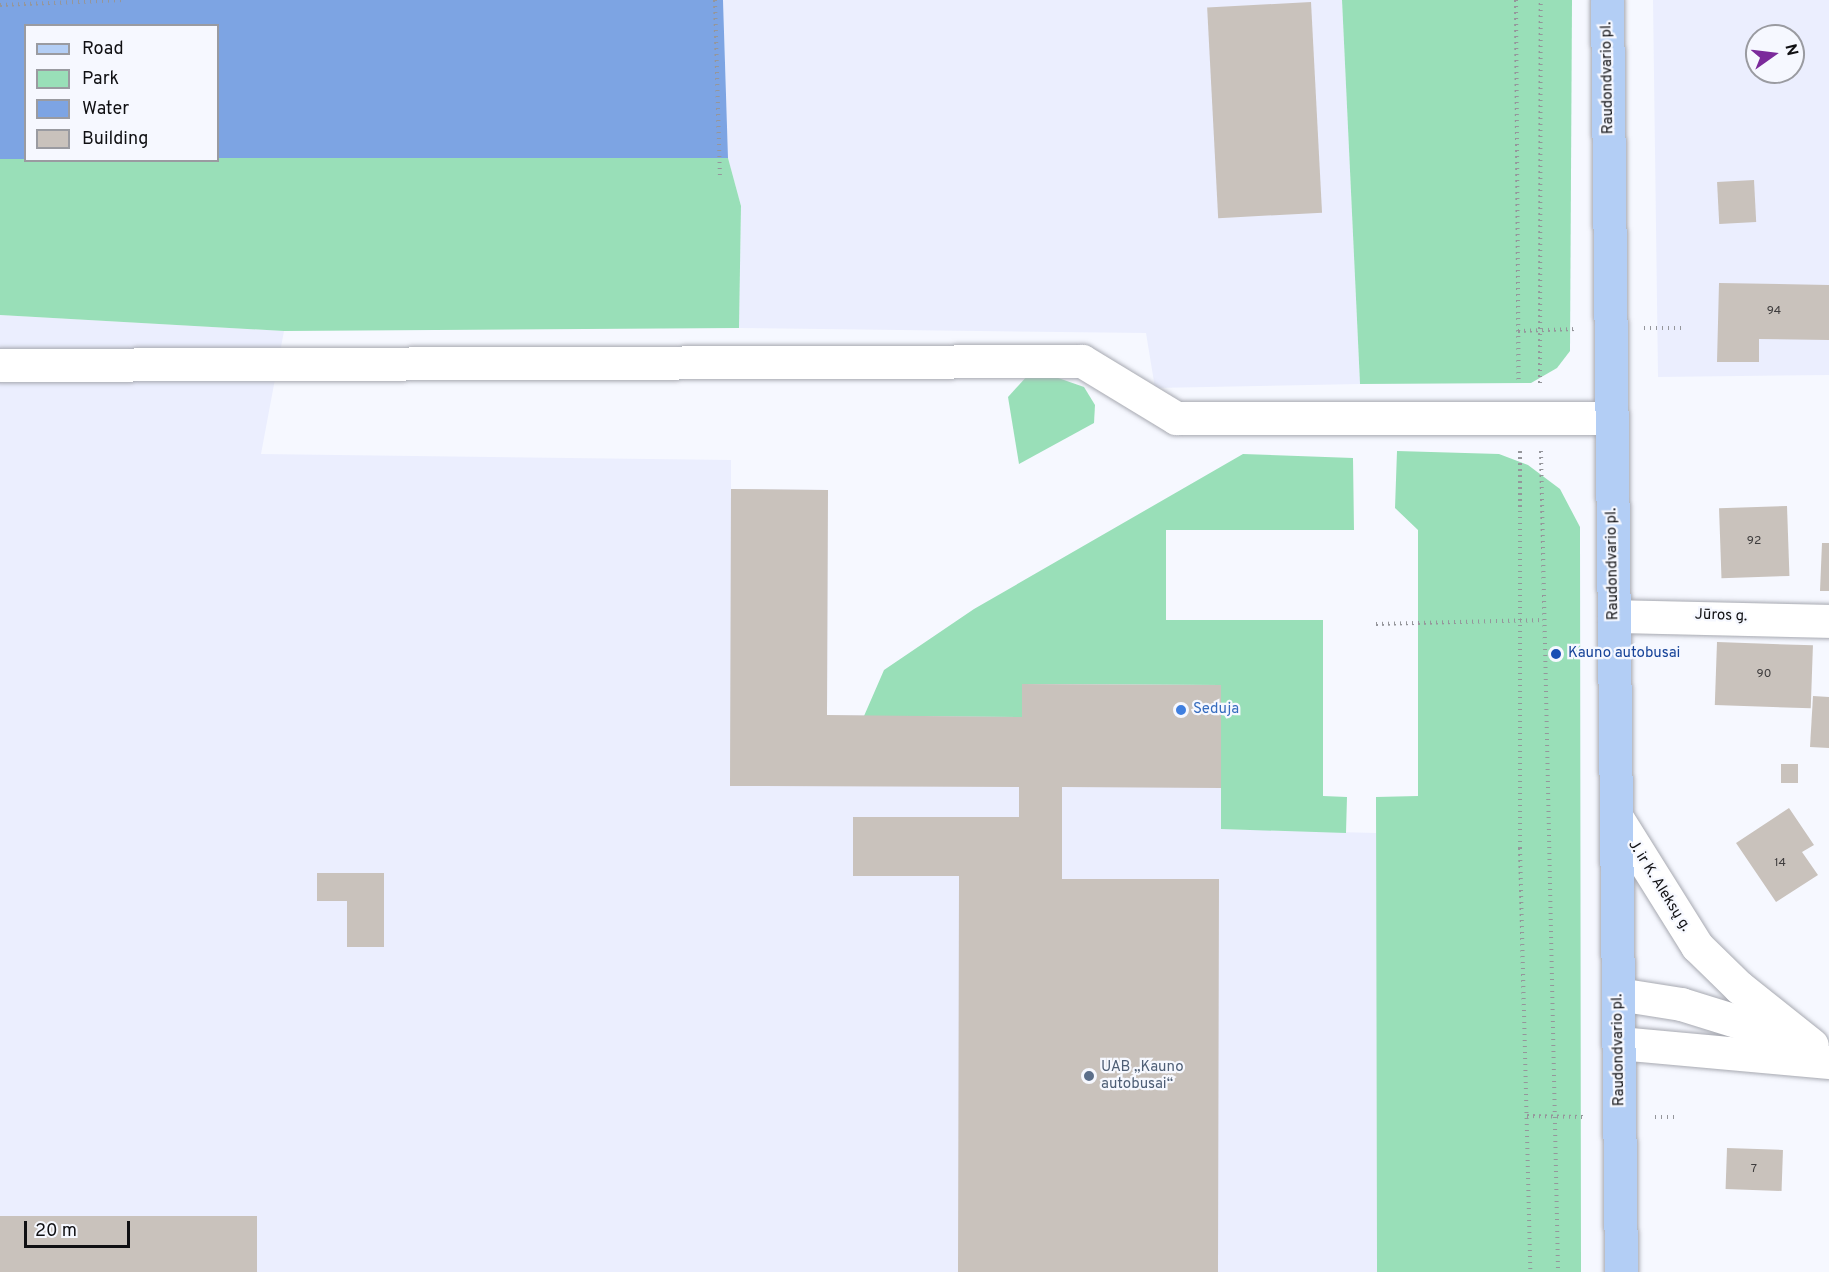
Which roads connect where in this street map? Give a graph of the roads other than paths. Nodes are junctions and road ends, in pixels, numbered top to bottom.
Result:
1 (1607, 0) edge
2 (0, 365) edge
3 (1612, 418) junction
4 (1614, 616) junction
5 (1829, 621) edge
6 (1617, 818) junction
7 (1618, 994) junction
8 (1619, 1044) junction
9 (1823, 1052) edge
10 (1620, 1272) edge

1 - 3 main road, Raudondvario pl.
2 - 3 street
3 - 4 main road, Raudondvario pl.
4 - 5 street, Jūros g.
4 - 6 main road, Raudondvario pl.
6 - 7 main road, Raudondvario pl.
6 - 9 street, J. ir K. Aleksų g.
7 - 8 main road, Raudondvario pl.
7 - 9 street
8 - 9 street
8 - 10 main road, Raudondvario pl.

